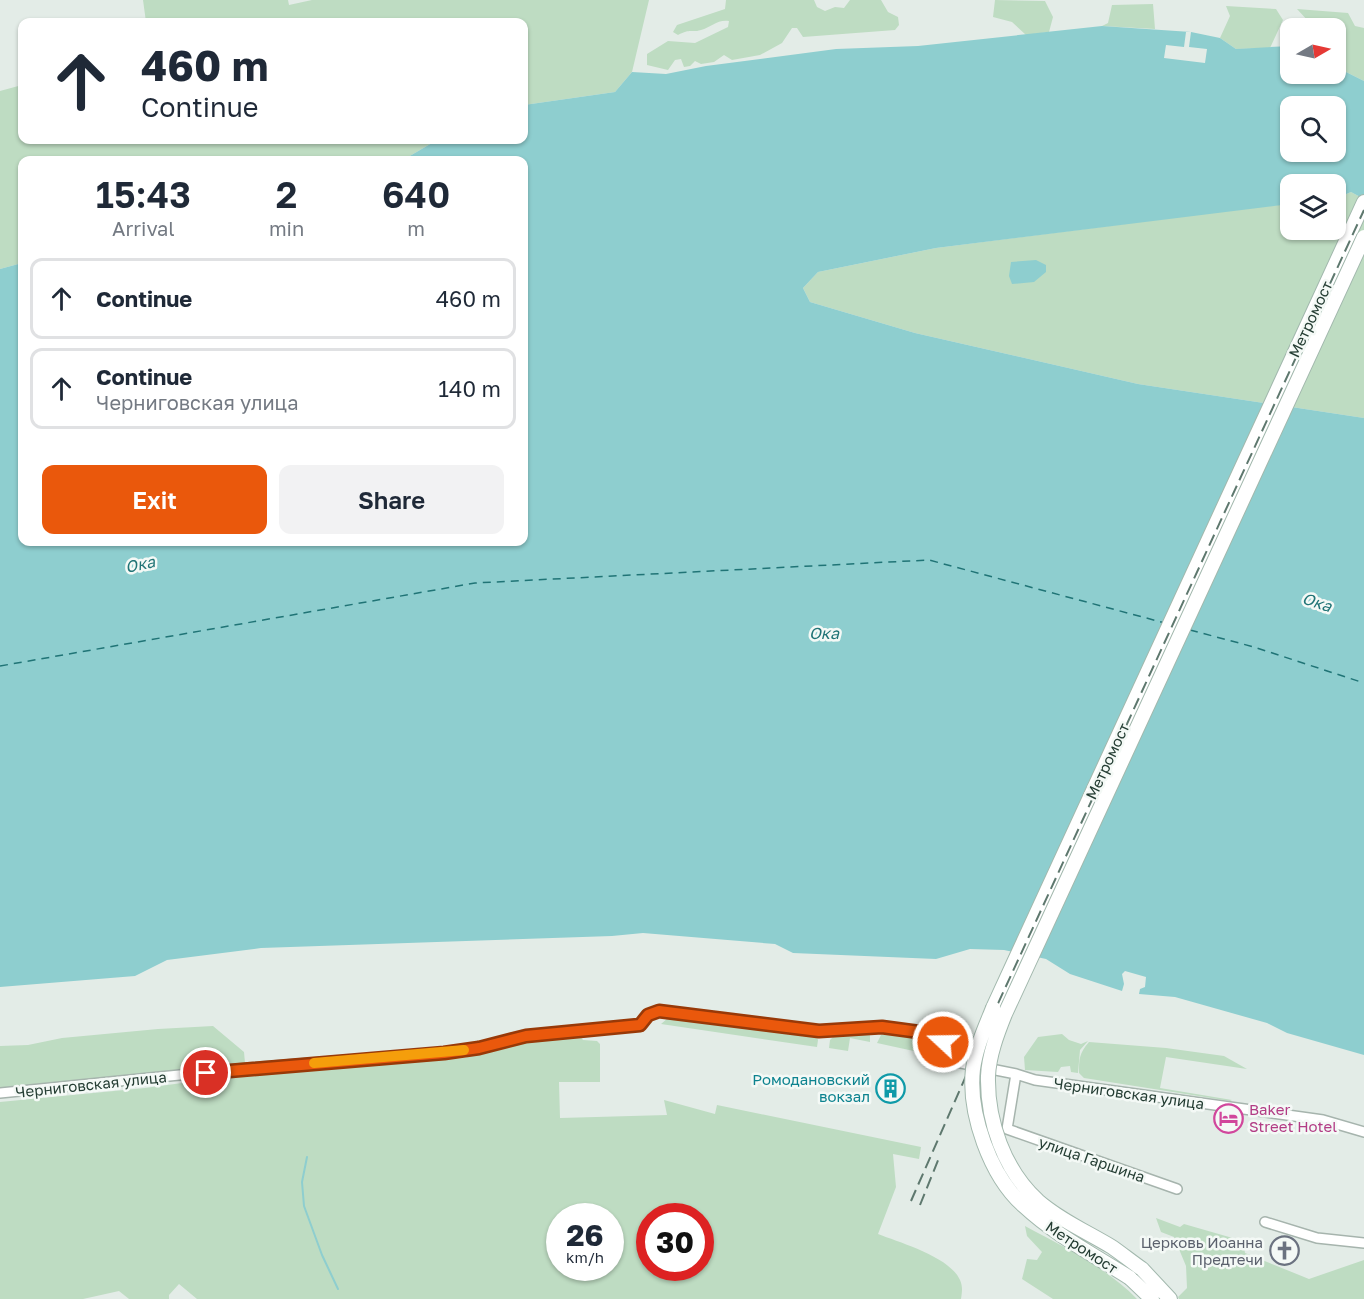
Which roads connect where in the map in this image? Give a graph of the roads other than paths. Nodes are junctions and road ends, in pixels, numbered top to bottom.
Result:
1 (1364, 202) edge
2 (1364, 237) edge
3 (1016, 1074) junction
4 (0, 1093) edge
5 (1364, 1132) edge
6 (1176, 1189) dead end
7 (1265, 1222) dead end
8 (1364, 1243) edge
9 (1152, 1299) edge
10 (1170, 1299) edge

1 - 9 main road, Метромост, bridge
2 - 10 main road, Метромост, bridge
3 - 4 street, Черниговская улица
3 - 5 street, Черниговская улица
3 - 6 street, улица Гаршина
7 - 8 street

